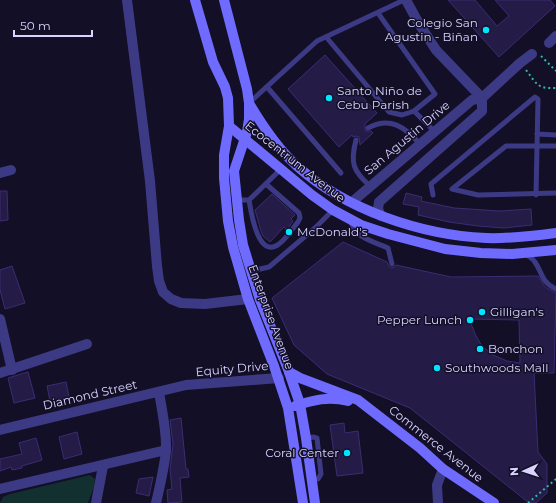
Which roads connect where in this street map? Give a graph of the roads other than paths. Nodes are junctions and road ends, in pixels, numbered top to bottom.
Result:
1 (127, 0) edge
2 (195, 0) edge
3 (224, 0) edge
4 (405, 0) edge
5 (378, 13) junction
6 (327, 38) junction
7 (532, 54) road end
8 (267, 87) junction
9 (482, 98) junction
10 (249, 103) junction
11 (414, 111) junction
12 (229, 126) junction
13 (368, 128) dead end
14 (435, 132) junction
15 (537, 134) junction
16 (556, 135) edge
17 (244, 140) junction
18 (356, 140) dead end
19 (420, 144) junction
20 (537, 145) junction
21 (556, 146) edge
22 (280, 169) junction
23 (11, 170) dead end
24 (0, 173) edge
25 (341, 173) dead end
26 (266, 184) junction
27 (370, 186) junction
28 (556, 193) edge
29 (536, 194) junction
30 (433, 195) dead end
31 (236, 200) junction
32 (249, 200) junction
33 (352, 202) junction
34 (333, 210) junction
35 (381, 216) junction
36 (351, 220) junction
37 (556, 233) edge
38 (556, 250) edge
39 (525, 253) junction
40 (392, 264) dead end
41 (251, 271) junction
42 (556, 289) edge
43 (248, 299) junction
44 (0, 319) edge
45 (87, 344) dead end
46 (12, 370) junction
47 (289, 372) junction
48 (0, 373) edge
49 (279, 378) junction
50 (186, 385) joint
51 (159, 392) junction
52 (300, 404) junction
53 (364, 404) junction
54 (288, 408) junction
55 (0, 430) edge
56 (166, 450) junction
57 (103, 466) junction
58 (443, 469) junction
59 (0, 489) edge
60 (96, 503) edge
61 (156, 503) edge
62 (303, 503) edge
63 (314, 503) edge
64 (438, 503) edge
65 (494, 503) edge

1 - 43 street
2 - 12 street, Enterprise Avenue
3 - 10 street, Enterprise Avenue
4 - 5 lane
4 - 9 street
5 - 6 lane
5 - 11 lane
6 - 8 lane
6 - 11 lane
7 - 9 street, San Agustin Drive
8 - 10 lane
8 - 25 lane
9 - 14 street, San Agustin Drive
9 - 35 street
10 - 17 street, Enterprise Avenue
10 - 33 street, Ecocentrum Avenue
11 - 14 lane
12 - 17 street, Ecocentrum Avenue
12 - 43 street, Enterprise Avenue
13 - 19 lane
14 - 19 street, San Agustin Drive
15 - 16 lane
15 - 20 lane
15 - 30 lane
17 - 22 street, Ecocentrum Avenue
17 - 31 street, Enterprise Avenue
18 - 27 lane
19 - 27 street, San Agustin Drive
20 - 21 lane
20 - 29 lane
20 - 29 lane
22 - 26 lane
22 - 34 street, Ecocentrum Avenue
23 - 24 street
26 - 32 lane
26 - 32 lane
27 - 33 street, San Agustin Drive
28 - 29 lane
31 - 32 lane
31 - 41 street, Enterprise Avenue
33 - 35 street, Ecocentrum Avenue
34 - 36 street, Ecocentrum Avenue
34 - 41 lane
35 - 37 street, Ecocentrum Avenue
36 - 39 street, Ecocentrum Avenue
36 - 40 lane
38 - 39 street, Ecocentrum Avenue
39 - 42 lane
41 - 47 street, Enterprise Avenue
43 - 49 street, Enterprise Avenue
44 - 46 street
45 - 46 street
46 - 48 street
47 - 52 street, Enterprise Avenue
47 - 53 street, Commerce Avenue
49 - 50 street, Equity Drive
49 - 54 street, Enterprise Avenue
50 - 51 street, Diamond Street
51 - 55 street, Diamond Street
51 - 56 street
52 - 53 street, Commerce Avenue
52 - 54 street, Commerce Avenue
52 - 63 street, Enterprise Avenue
53 - 58 street, Commerce Avenue
54 - 62 street, Enterprise Avenue
56 - 57 street
56 - 61 street
57 - 59 street
57 - 60 street
58 - 64 street
58 - 65 street, Commerce Avenue

